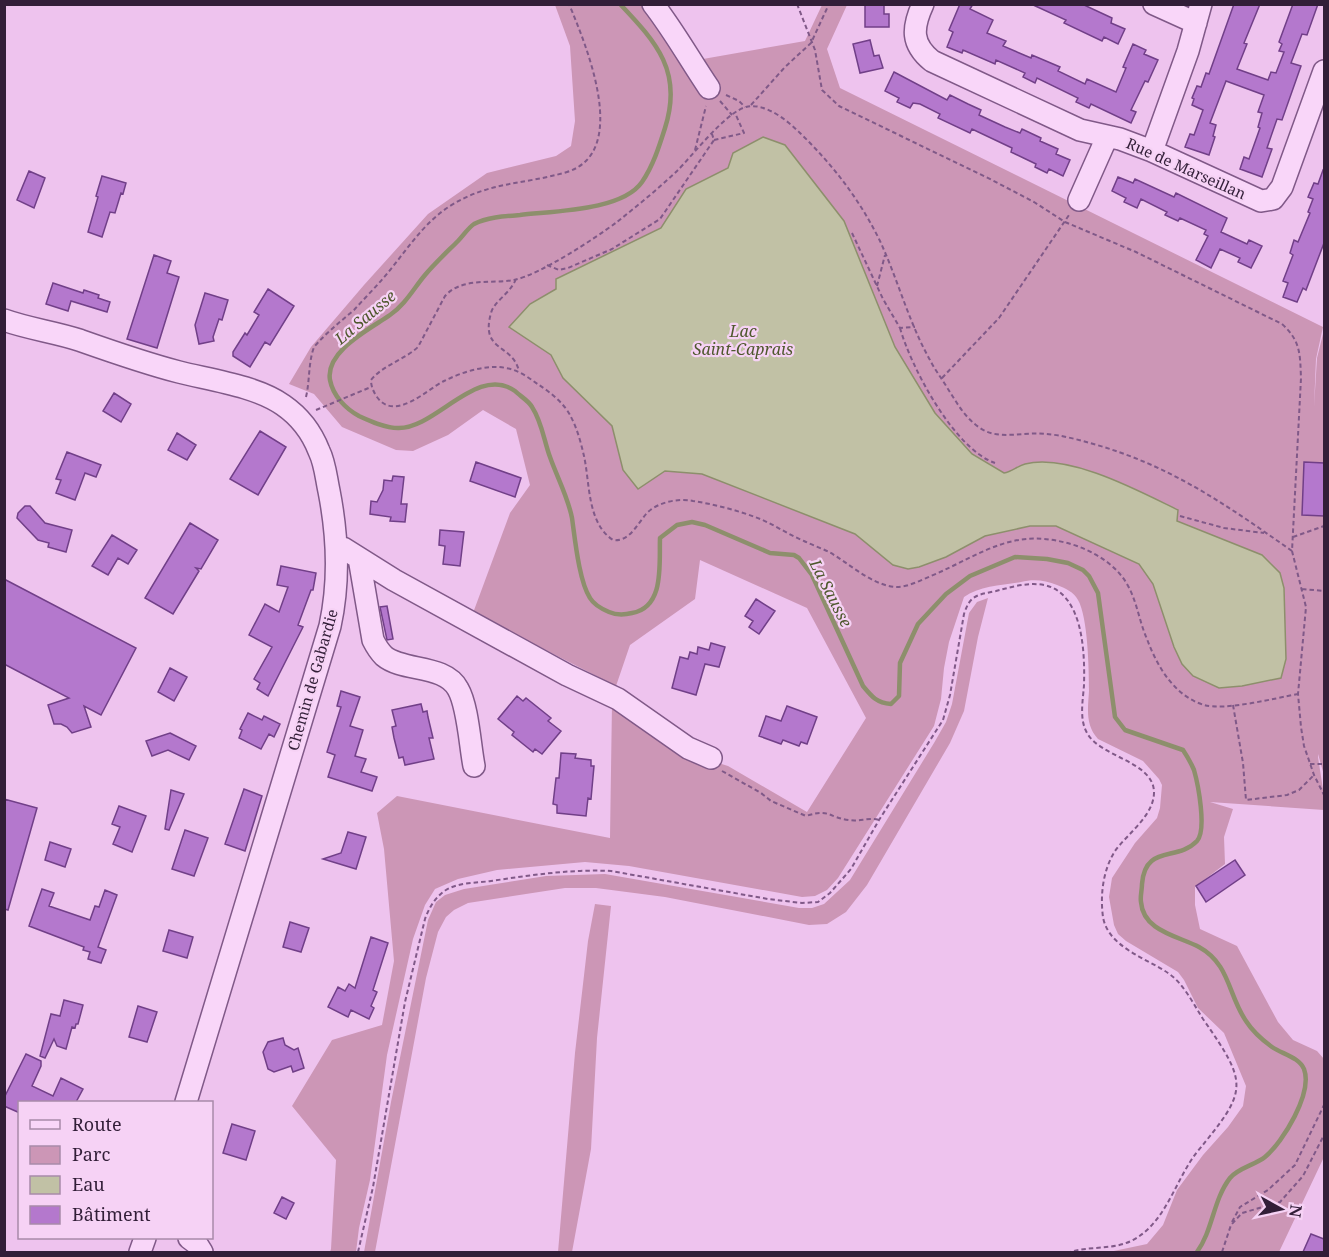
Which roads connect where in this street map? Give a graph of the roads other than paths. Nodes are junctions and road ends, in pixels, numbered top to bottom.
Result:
1 (653, 4) edge
2 (923, 4) edge
3 (1154, 4) edge
4 (1199, 14) edge
5 (1324, 71) edge
6 (709, 88) road end
7 (1107, 137) junction
8 (1152, 151) junction
9 (1079, 200) road end
10 (4, 320) edge
11 (338, 548) junction
12 (359, 558) junction
13 (711, 758) road end
14 (474, 766) dead end
15 (186, 1101) edge
16 (190, 1239) edge
17 (202, 1252) edge

1 - 6 street
2 - 7 street, Rue de Marseillan
3 - 4 street
4 - 8 street
5 - 8 street, Rue de Marseillan
7 - 8 street, Rue de Marseillan
7 - 9 street
10 - 11 street, Chemin de Gabardie
11 - 12 street
11 - 15 street, Chemin de Gabardie
12 - 13 street
12 - 14 street
16 - 17 street

